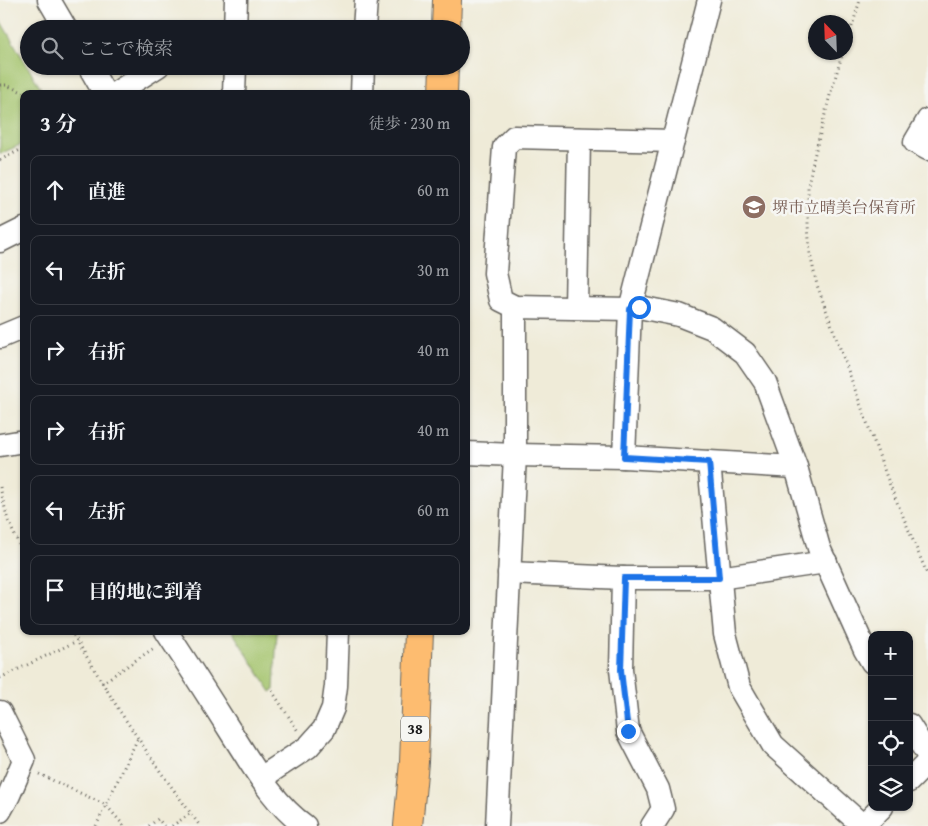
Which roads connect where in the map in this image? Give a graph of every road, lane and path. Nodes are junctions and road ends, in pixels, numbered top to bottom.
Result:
1 (49, 0) edge
2 (366, 0) edge
3 (447, 0) edge
4 (709, 0) edge
5 (860, 0) edge
6 (61, 20) edge
7 (365, 20) edge
8 (446, 20) edge
9 (853, 23) edge
10 (841, 60) edge
11 (94, 75) edge
12 (144, 75) edge
13 (235, 75) edge
14 (363, 75) edge
15 (444, 75) edge
16 (0, 85) edge
17 (103, 90) edge
18 (120, 90) edge
19 (234, 90) edge
20 (362, 90) edge
21 (443, 90) edge
22 (20, 91) edge
23 (928, 120) edge
24 (579, 139) junction
25 (673, 141) junction
26 (928, 148) edge
27 (20, 150) edge
28 (0, 160) edge
29 (20, 231) edge
30 (0, 241) edge
31 (515, 307) junction
32 (576, 308) junction
33 (630, 309) junction
34 (20, 329) edge
35 (0, 337) edge
36 (20, 442) edge
37 (0, 445) edge
38 (470, 453) edge
39 (515, 455) junction
40 (624, 457) junction
41 (709, 462) junction
42 (796, 467) junction
43 (0, 487) edge
44 (20, 546) edge
45 (826, 562) junction
46 (509, 573) junction
47 (928, 576) edge
48 (624, 578) junction
49 (719, 578) junction
50 (74, 635) edge
51 (168, 635) edge
52 (170, 635) edge
53 (338, 635) edge
54 (419, 635) edge
55 (77, 640) junction
56 (868, 655) edge
57 (0, 678) edge
58 (102, 683) junction
59 (272, 691) dead end
60 (0, 712) edge
61 (913, 731) edge
62 (138, 738) junction
63 (308, 747) junction
64 (928, 755) edge
65 (928, 762) edge
66 (22, 765) junction
67 (913, 777) edge
68 (261, 778) junction
69 (106, 805) junction
70 (0, 811) edge
71 (878, 811) edge
72 (191, 813) junction
73 (96, 826) edge
74 (124, 826) edge
75 (149, 826) edge
76 (164, 826) edge
77 (172, 826) edge
78 (200, 826) edge
79 (305, 826) edge
80 (408, 826) edge
81 (497, 826) edge
82 (652, 826) edge
83 (863, 826) edge

1 - 6 street
2 - 7 street
3 - 8 main road
4 - 25 street
5 - 9 path
10 - 47 path
11 - 17 street
12 - 18 street
13 - 19 street
14 - 20 street
15 - 21 main road
16 - 22 path
23 - 26 street
24 - 25 street
24 - 31 street
24 - 32 street
25 - 33 street
27 - 28 path
29 - 30 street
31 - 32 street
31 - 39 street
32 - 33 street
33 - 40 street
33 - 42 street
34 - 35 street
36 - 37 street
38 - 39 street
39 - 40 street
39 - 46 street
40 - 41 street
41 - 42 street
41 - 49 street
42 - 45 street
43 - 44 path
45 - 49 street
45 - 56 street
46 - 48 street
46 - 81 street
48 - 49 street
48 - 82 street
49 - 83 street
50 - 55 path
51 - 58 path
52 - 68 street
53 - 63 street
54 - 80 main road, 38
55 - 57 path
55 - 58 path
58 - 62 path
59 - 63 path
60 - 66 street
61 - 64 street
62 - 69 path
62 - 72 path
63 - 68 street
65 - 67 street
66 - 69 path
66 - 70 street
68 - 79 street
69 - 73 path
69 - 74 path
71 - 83 street
72 - 77 path
72 - 78 path
75 - 76 path

